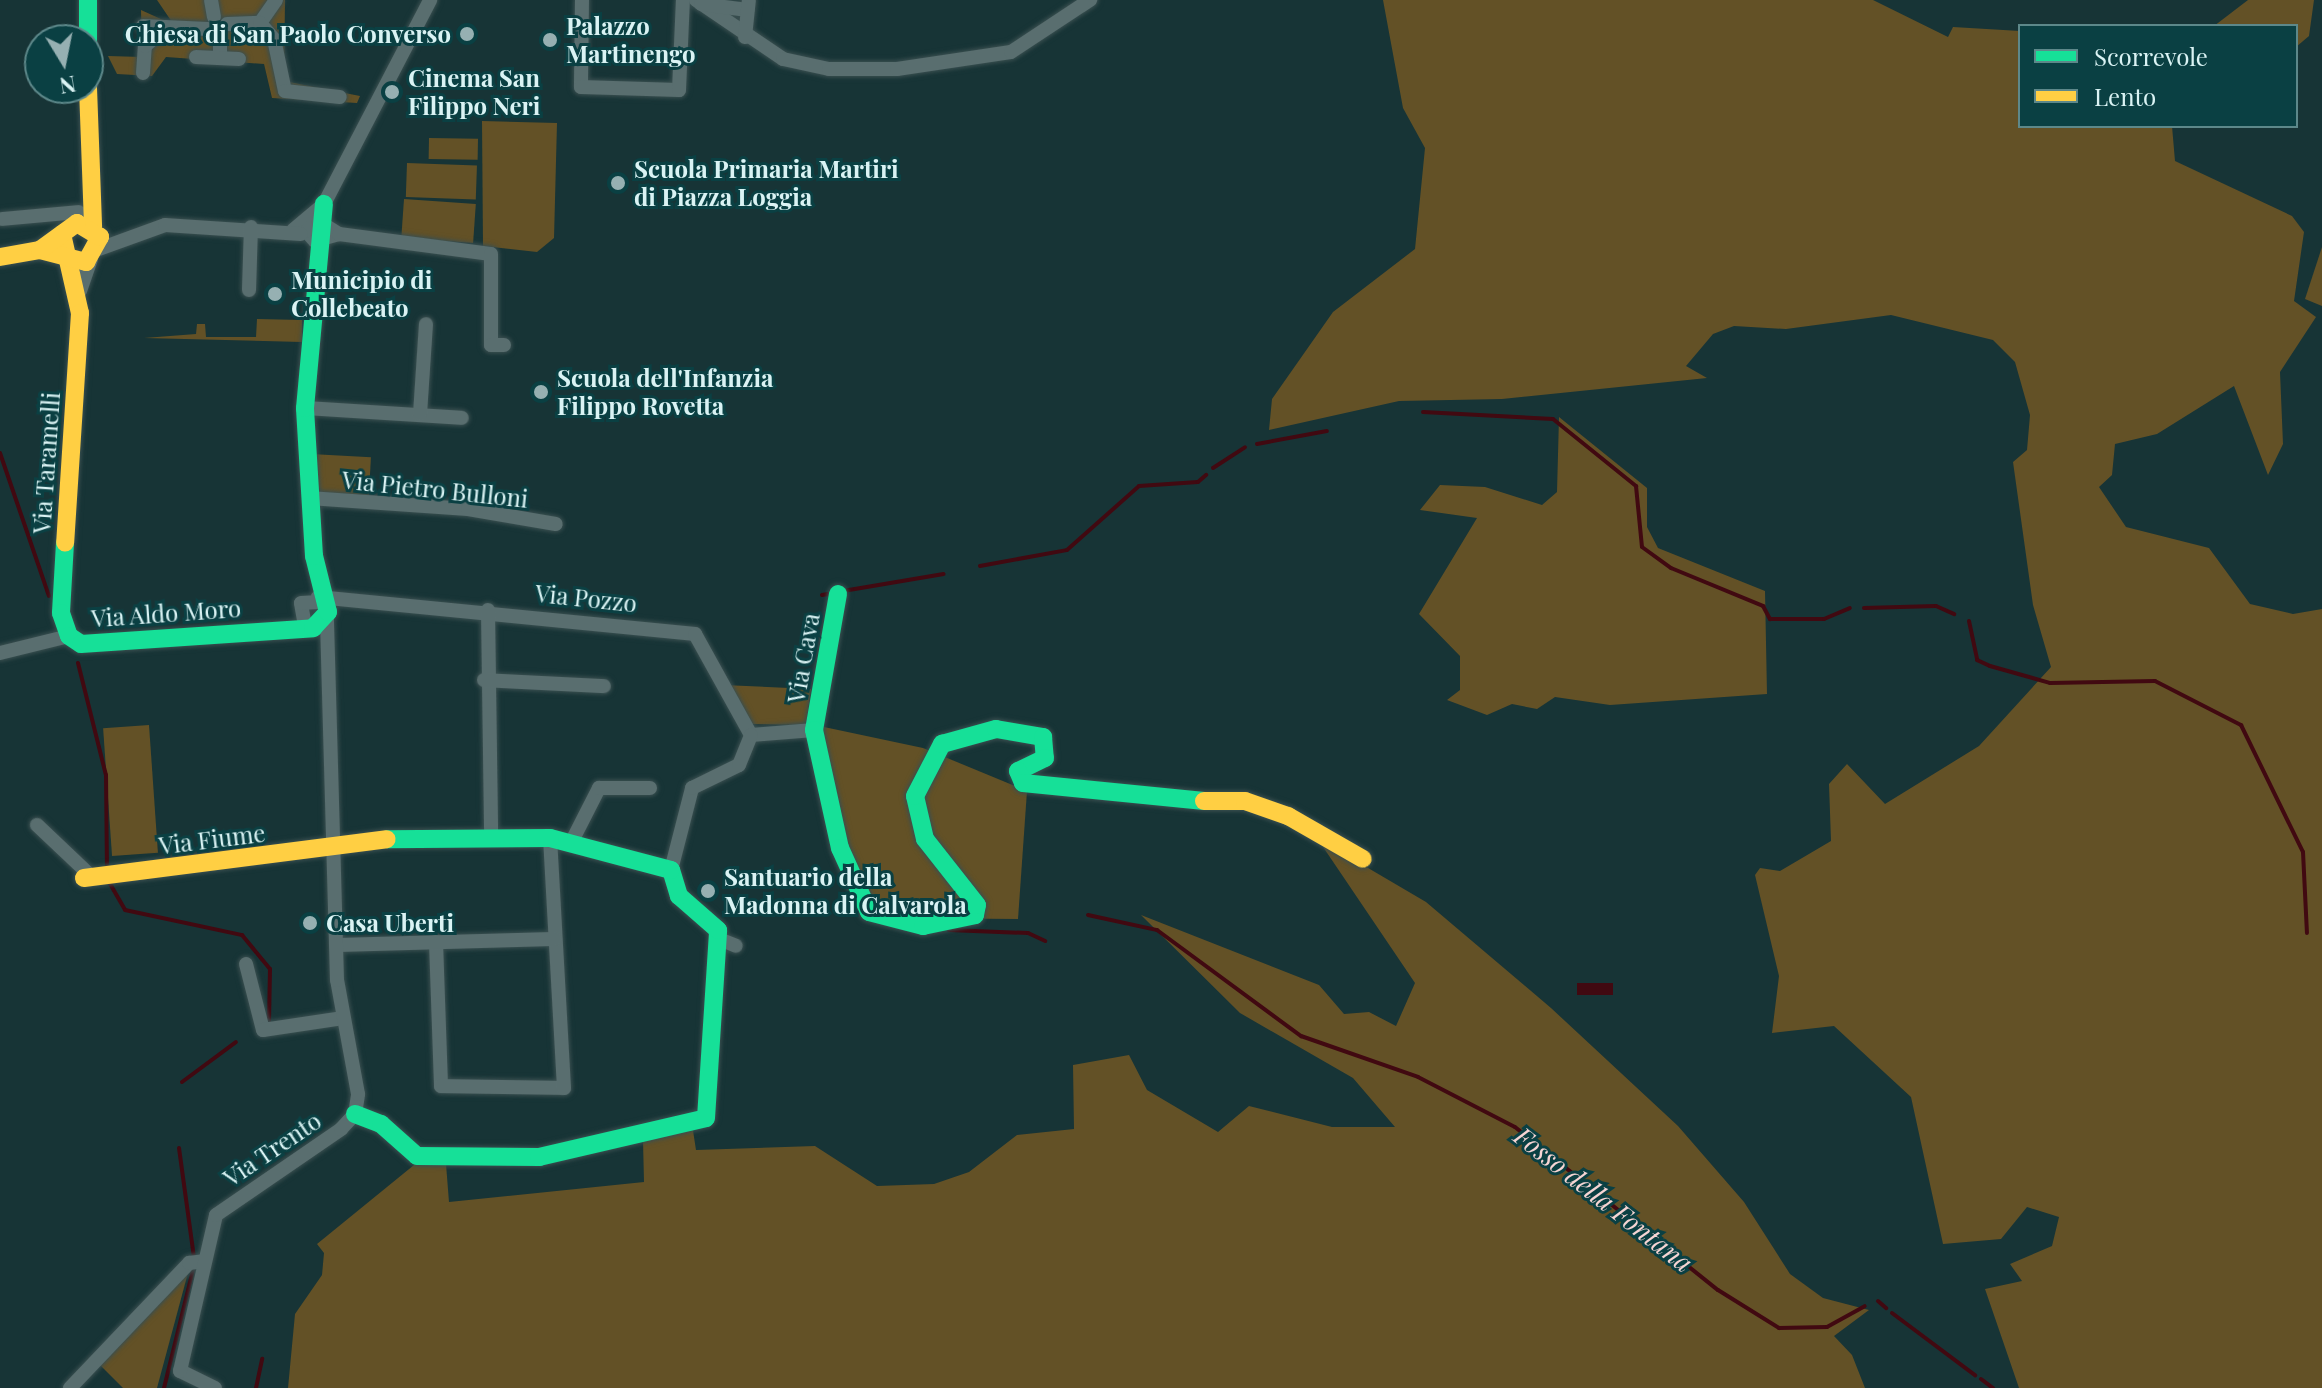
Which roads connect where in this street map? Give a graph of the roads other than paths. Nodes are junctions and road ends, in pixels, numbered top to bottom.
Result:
1 (88, 0) edge
2 (211, 0) edge
3 (276, 0) edge
4 (430, 0) edge
5 (582, 0) edge
6 (683, 0) edge
7 (1090, 0) edge
8 (702, 1) edge
9 (749, 5) edge
10 (260, 23) junction
11 (88, 24) edge
12 (143, 26) dead end
13 (166, 27) junction
14 (217, 27) junction
15 (745, 37) junction
16 (196, 57) dead end
17 (220, 58) junction
18 (239, 59) dead end
19 (143, 73) dead end
20 (340, 97) dead end
21 (88, 104) edge
22 (88, 185) junction
23 (324, 204) joint
24 (2, 219) dead end
25 (71, 223) junction
26 (93, 227) junction
27 (251, 227) junction
28 (122, 235) junction
29 (320, 236) junction
30 (40, 250) junction
31 (95, 254) junction
32 (0, 257) edge
33 (67, 258) junction
34 (249, 290) dead end
35 (80, 291) junction
36 (426, 324) dead end
37 (504, 345) dead end
38 (305, 408) junction
39 (420, 414) junction
40 (462, 418) dead end
41 (309, 498) junction
42 (556, 524) dead end
43 (838, 594) dead end
44 (314, 610) junction
45 (488, 610) junction
46 (69, 636) junction
47 (0, 653) edge
48 (324, 662) junction
49 (484, 680) junction
50 (604, 686) dead end
51 (814, 730) junction
52 (751, 735) junction
53 (650, 788) dead end
54 (37, 825) dead end
55 (491, 838) junction
56 (550, 838) junction
57 (571, 843) junction
58 (341, 849) junction
59 (1363, 859) dead end
60 (671, 870) junction
61 (98, 877) joint
62 (555, 939) junction
63 (436, 942) junction
64 (336, 945) junction
65 (246, 964) dead end
66 (343, 1018) junction
67 (355, 1114) junction
68 (198, 1262) junction
69 (70, 1388) edge
70 (215, 1388) edge

1 - 11 street
2 - 14 street
3 - 10 street
4 - 23 street
5 - 6 street
7 - 15 street
8 - 9 street
8 - 15 street
9 - 15 street
10 - 14 street
10 - 20 street
12 - 13 street
13 - 14 street
13 - 19 street
14 - 17 street
16 - 17 street
17 - 18 street
21 - 22 street
22 - 25 street
22 - 26 street
23 - 29 street
24 - 25 street
25 - 26 street
25 - 30 street
25 - 33 street, Via Taramelli
26 - 28 street
26 - 31 street
27 - 28 street
27 - 29 street
27 - 34 street
28 - 31 street
29 - 37 street
29 - 38 street
30 - 32 street
30 - 33 street
31 - 33 street
31 - 35 street, Via Taramelli
33 - 35 street, Via Taramelli
35 - 46 street, Via Taramelli
36 - 39 street
38 - 39 street
38 - 41 street
39 - 40 street
41 - 42 street, Via Pietro Bulloni
41 - 44 street
43 - 51 street, Via Cava
44 - 45 street, Via Pozzo
44 - 46 street, Via Aldo Moro
44 - 48 street
44 - 48 street
45 - 49 street
45 - 52 street, Via Pozzo
46 - 47 street
48 - 58 street, Via Trento
49 - 50 street
49 - 55 street
51 - 52 street
51 - 59 street, Via Cava
52 - 60 street
53 - 57 street
54 - 61 street, Via Fiume
55 - 56 street, Via Fiume
55 - 58 street, Via Fiume
56 - 57 street, Via Fiume
56 - 62 street
57 - 60 street, Via Fiume
58 - 61 street, Via Fiume
58 - 64 street, Via Trento
60 - 67 street
62 - 63 street
62 - 63 street
63 - 64 street
64 - 66 street, Via Trento
65 - 66 street
66 - 67 street, Via Trento
67 - 68 street, Via Trento
68 - 69 street
68 - 70 street, Via Trento

